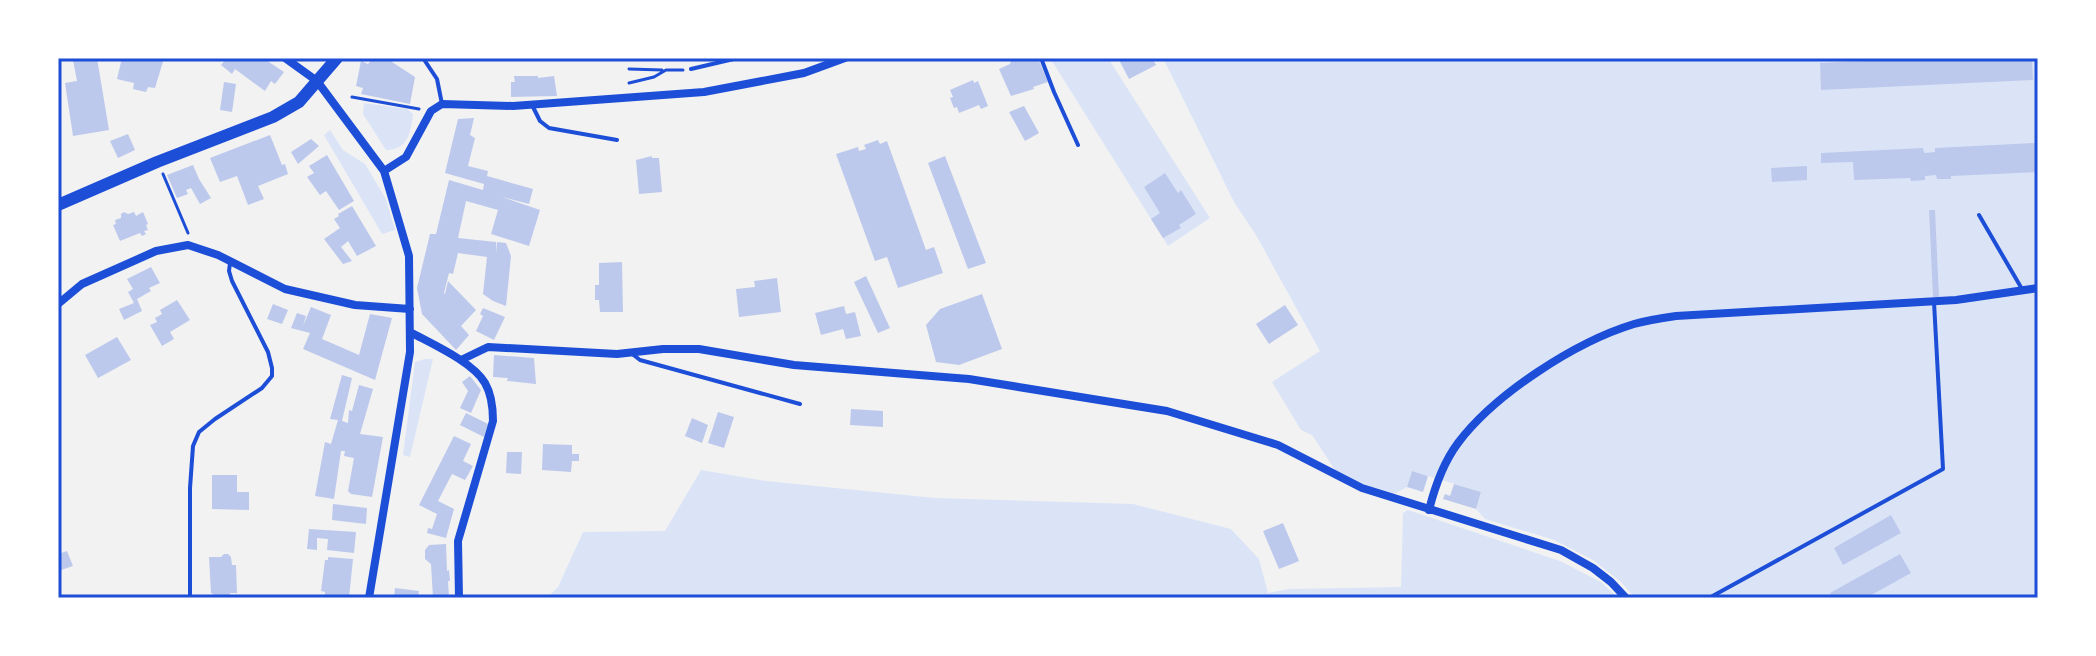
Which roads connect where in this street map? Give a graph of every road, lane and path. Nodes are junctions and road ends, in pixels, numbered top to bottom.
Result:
1 (285, 58) edge
2 (423, 58) edge
3 (738, 58) edge
4 (845, 58) edge
5 (1041, 58) edge
6 (333, 60) edge
7 (629, 69) dead end
8 (691, 69) dead end
9 (666, 70) dead end
10 (317, 81) junction
11 (352, 97) dead end
12 (442, 104) junction
13 (532, 105) junction
14 (431, 111) junction
15 (617, 140) dead end
16 (1078, 145) dead end
17 (157, 162) junction
18 (384, 171) junction
19 (58, 205) edge
20 (1979, 215) dead end
21 (188, 245) junction
22 (230, 261) junction
23 (2038, 288) edge
24 (2023, 291) junction
25 (1934, 301) junction
26 (58, 304) edge
27 (410, 309) junction
28 (410, 332) junction
29 (631, 353) junction
30 (461, 360) junction
31 (800, 404) dead end
32 (1429, 510) junction
33 (190, 598) edge
34 (369, 598) edge
35 (459, 598) edge
36 (1626, 598) edge
37 (1709, 598) edge

1 - 10 street
2 - 12 lane
3 - 8 lane
4 - 13 street
5 - 16 lane
6 - 10 main road
7 - 9 path
10 - 17 main road
10 - 18 street
11 - 14 path
12 - 13 street
12 - 14 street
13 - 15 lane
14 - 18 street
17 - 19 main road
17 - 21 path
18 - 27 street
20 - 24 lane
21 - 22 street
21 - 26 street
22 - 27 street
22 - 33 lane
23 - 24 street
24 - 25 street
25 - 32 street
25 - 37 lane
27 - 28 street
28 - 30 street
28 - 34 street
29 - 30 street
29 - 31 lane
29 - 32 street
30 - 35 street
32 - 36 street

